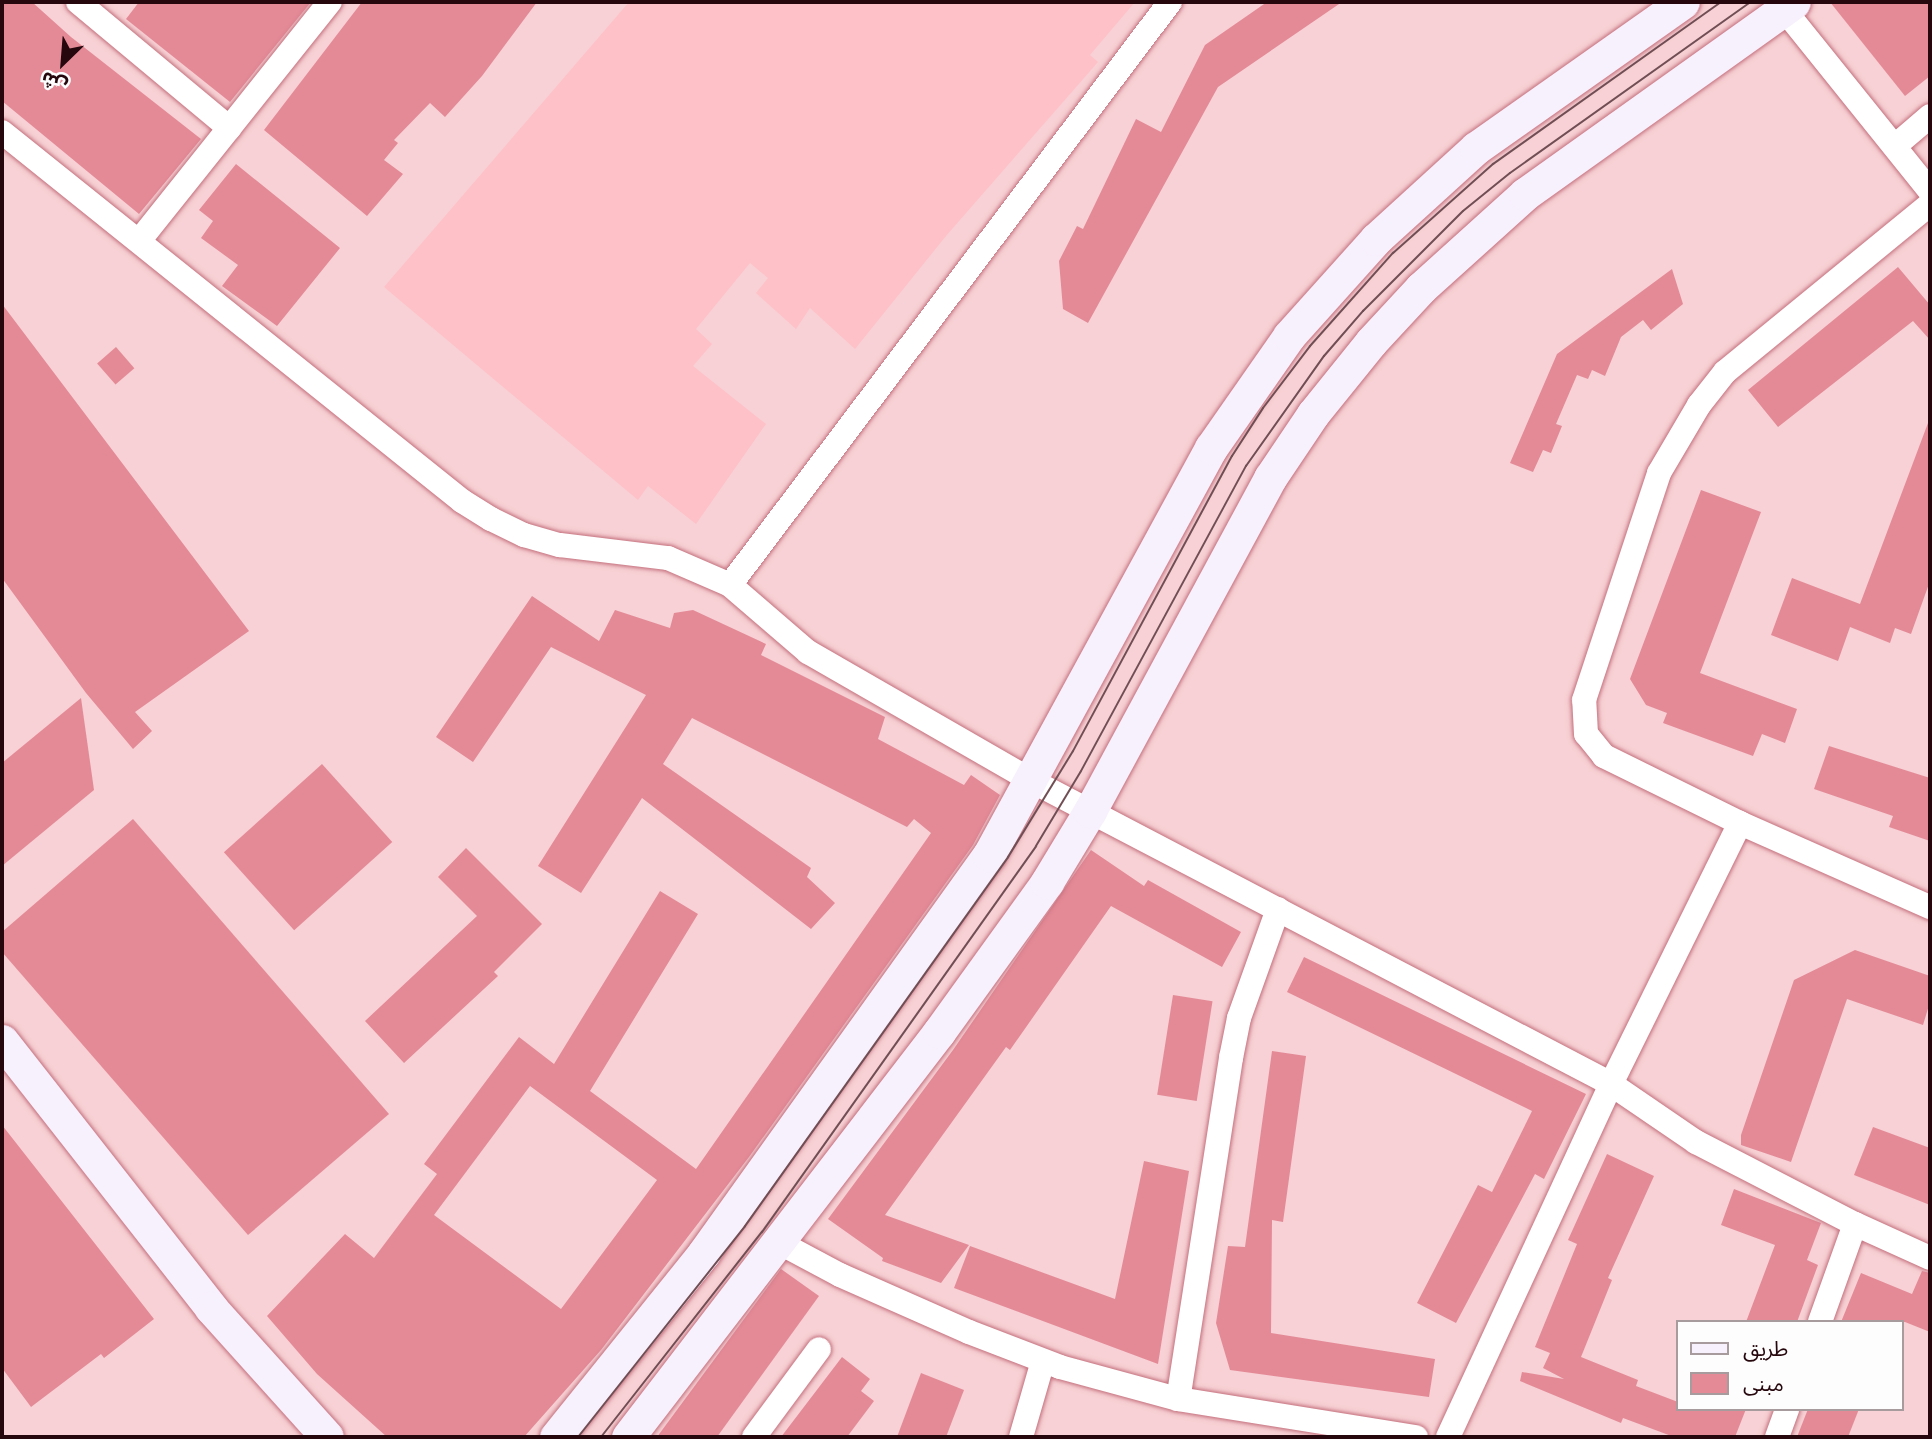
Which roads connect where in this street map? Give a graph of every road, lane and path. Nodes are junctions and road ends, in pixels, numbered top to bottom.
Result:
1 (78, 2) edge
2 (330, 2) edge
3 (1170, 2) edge
4 (1684, 2) edge
5 (1786, 4) edge
6 (1930, 116) edge
7 (229, 128) junction
8 (2, 132) edge
9 (1895, 146) junction
10 (1930, 191) edge
11 (1930, 204) edge
12 (139, 241) junction
13 (730, 585) junction
14 (1032, 780) junction
15 (1090, 811) junction
16 (1740, 823) junction
17 (1930, 907) edge
18 (1278, 909) junction
19 (2, 1041) edge
20 (1611, 1084) junction
21 (1856, 1224) junction
22 (780, 1242) junction
23 (1930, 1258) edge
24 (1821, 1320) edge
25 (819, 1349) dead end
26 (1043, 1360) junction
27 (1178, 1399) junction
28 (1786, 1411) edge
29 (1390, 1436) edge
30 (327, 1437) edge
31 (556, 1437) edge
32 (628, 1437) edge
33 (754, 1437) edge
34 (1021, 1437) edge
35 (1416, 1437) edge
36 (1448, 1437) edge
37 (1777, 1437) edge

1 - 7 street
2 - 7 street
3 - 13 street
4 - 14 street
5 - 9 street
5 - 15 street
6 - 9 street
7 - 12 street
8 - 12 street
9 - 10 street
11 - 16 street
12 - 13 street
13 - 14 street
14 - 15 street
14 - 31 street
15 - 18 street
15 - 22 street
16 - 17 street
16 - 20 street
18 - 20 street
18 - 27 street
19 - 30 street
20 - 21 street
20 - 36 street
21 - 23 street
21 - 24 street
22 - 26 street
22 - 32 street
25 - 33 street
26 - 27 street
26 - 34 street
27 - 29 street
28 - 37 street
29 - 35 street

